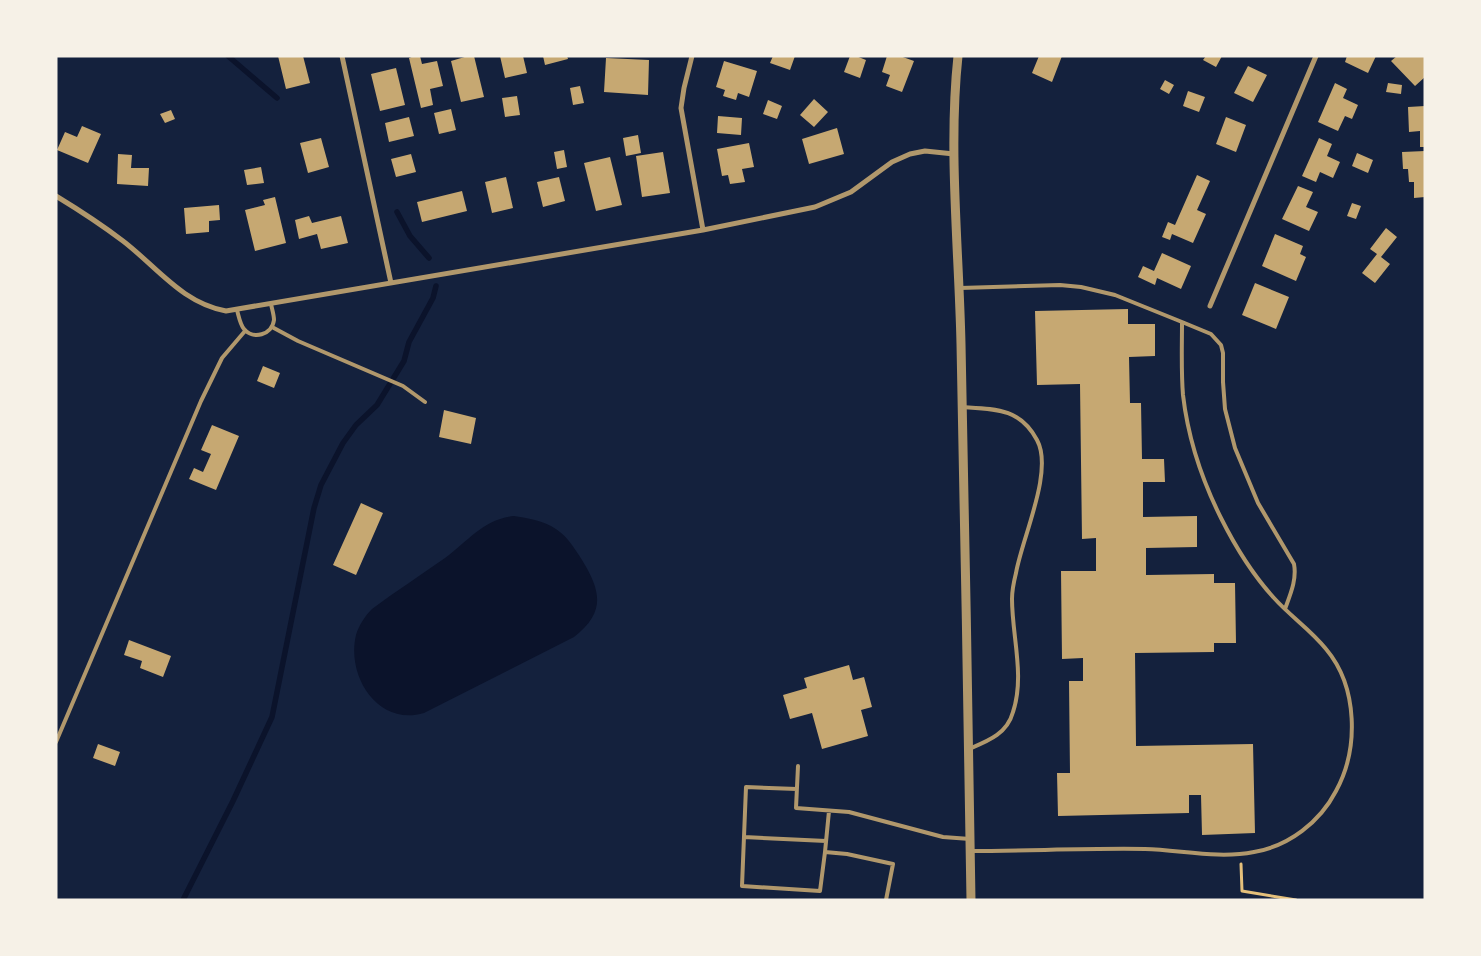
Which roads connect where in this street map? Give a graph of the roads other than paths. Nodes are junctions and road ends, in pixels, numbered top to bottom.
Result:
1 (342, 56) edge
2 (692, 56) edge
3 (958, 56) edge
4 (1316, 56) edge
5 (954, 154) junction
6 (56, 196) edge
7 (703, 230) junction
8 (391, 283) junction
9 (960, 288) junction
10 (272, 304) junction
11 (1210, 306) dead end
12 (238, 310) junction
13 (1182, 322) junction
14 (272, 327) junction
15 (245, 331) junction
16 (425, 402) dead end
17 (962, 406) junction
18 (1285, 609) junction
19 (56, 742) edge
20 (969, 749) junction
21 (798, 766) dead end
22 (797, 789) junction
23 (828, 811) junction
24 (744, 837) junction
25 (970, 839) junction
26 (826, 841) junction
27 (970, 851) junction
28 (826, 852) junction
29 (886, 900) edge
30 (971, 900) edge

1 - 8 street
2 - 7 street
3 - 5 street
4 - 11 street
5 - 7 street
5 - 9 street
6 - 12 street
7 - 8 street
8 - 10 street
9 - 13 lane
9 - 17 street
10 - 12 street
10 - 14 lane
12 - 15 lane
13 - 18 lane
13 - 18 lane
14 - 15 lane
14 - 16 lane
15 - 19 lane
17 - 20 street
17 - 20 lane
18 - 27 lane
20 - 25 street
21 - 22 lane
22 - 23 lane
22 - 24 lane
23 - 25 lane
23 - 26 lane
24 - 26 lane
24 - 28 lane
25 - 27 street
26 - 28 lane
27 - 30 street
28 - 29 lane

